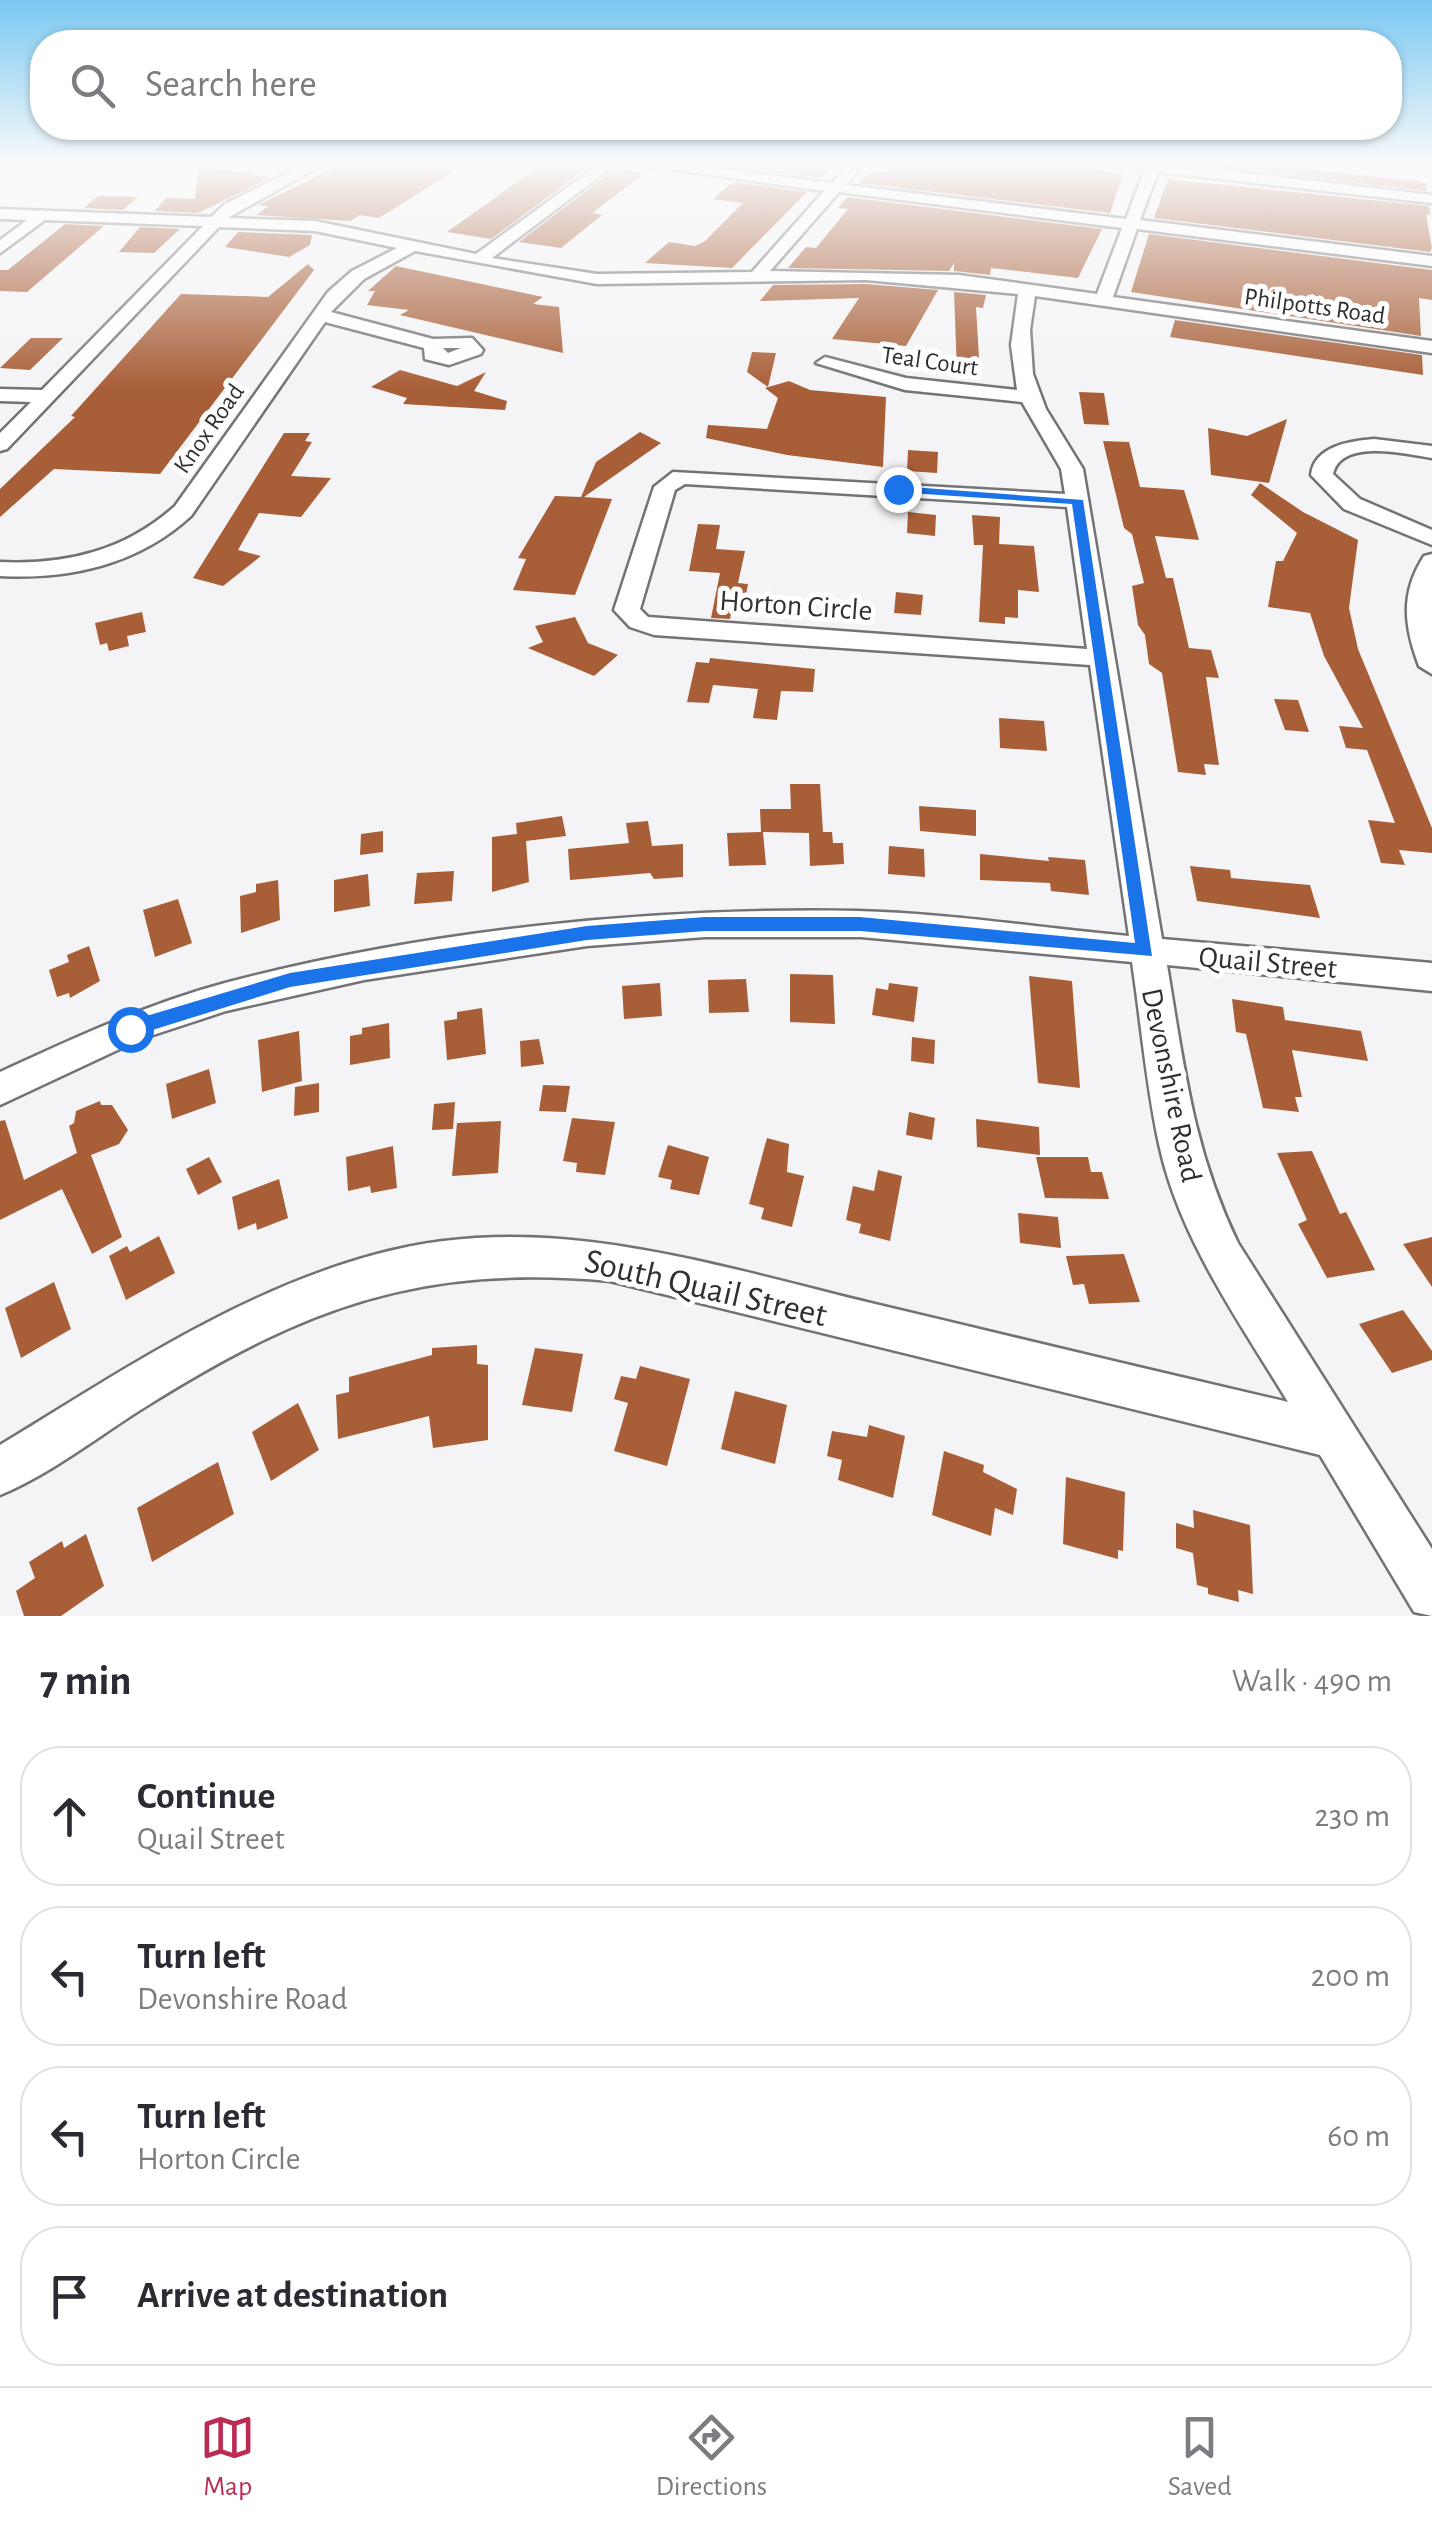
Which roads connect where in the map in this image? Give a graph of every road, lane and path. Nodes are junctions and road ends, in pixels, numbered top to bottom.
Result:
1 (200, 238) edge
2 (385, 238) edge
3 (508, 238) edge
4 (791, 238) edge
5 (1127, 238) edge
6 (1249, 238) edge
7 (417, 244) junction
8 (480, 259) junction
9 (1432, 261) edge
10 (755, 278) junction
11 (1028, 289) junction
12 (1103, 300) junction
13 (320, 315) junction
14 (434, 346) dead end
15 (1432, 347) edge
16 (825, 364) dead end
17 (0, 395) edge
18 (47, 396) junction
19 (1030, 397) junction
20 (0, 445) edge
21 (1432, 452) edge
22 (1077, 500) junction
23 (1432, 538) edge
24 (1432, 561) edge
25 (0, 569) edge
26 (1101, 658) junction
27 (1432, 666) edge
28 (1145, 951) junction
29 (1432, 977) edge
30 (0, 1089) edge
31 (1330, 1436) junction
32 (0, 1472) edge
33 (1432, 1594) edge

1 - 18 street
2 - 7 street, Philpotts Road
3 - 8 street
4 - 10 street
5 - 12 street
6 - 9 street
7 - 8 street, Philpotts Road
7 - 13 street, Knox Road
8 - 10 street, Philpotts Road
10 - 11 street, Philpotts Road
11 - 12 street, Philpotts Road
11 - 19 street, Devonshire Road
12 - 15 street, Philpotts Road
13 - 14 street
13 - 25 street, Knox Road
16 - 19 street, Teal Court
17 - 18 street
18 - 20 street
19 - 22 street, Devonshire Road
21 - 23 street
22 - 26 street, Devonshire Road
22 - 26 street, Horton Circle
24 - 27 street
26 - 28 street, Devonshire Road
28 - 29 street, Quail Street
28 - 30 street, Quail Street
28 - 31 street, Devonshire Road
31 - 32 street, South Quail Street
31 - 33 street, Devonshire Road

